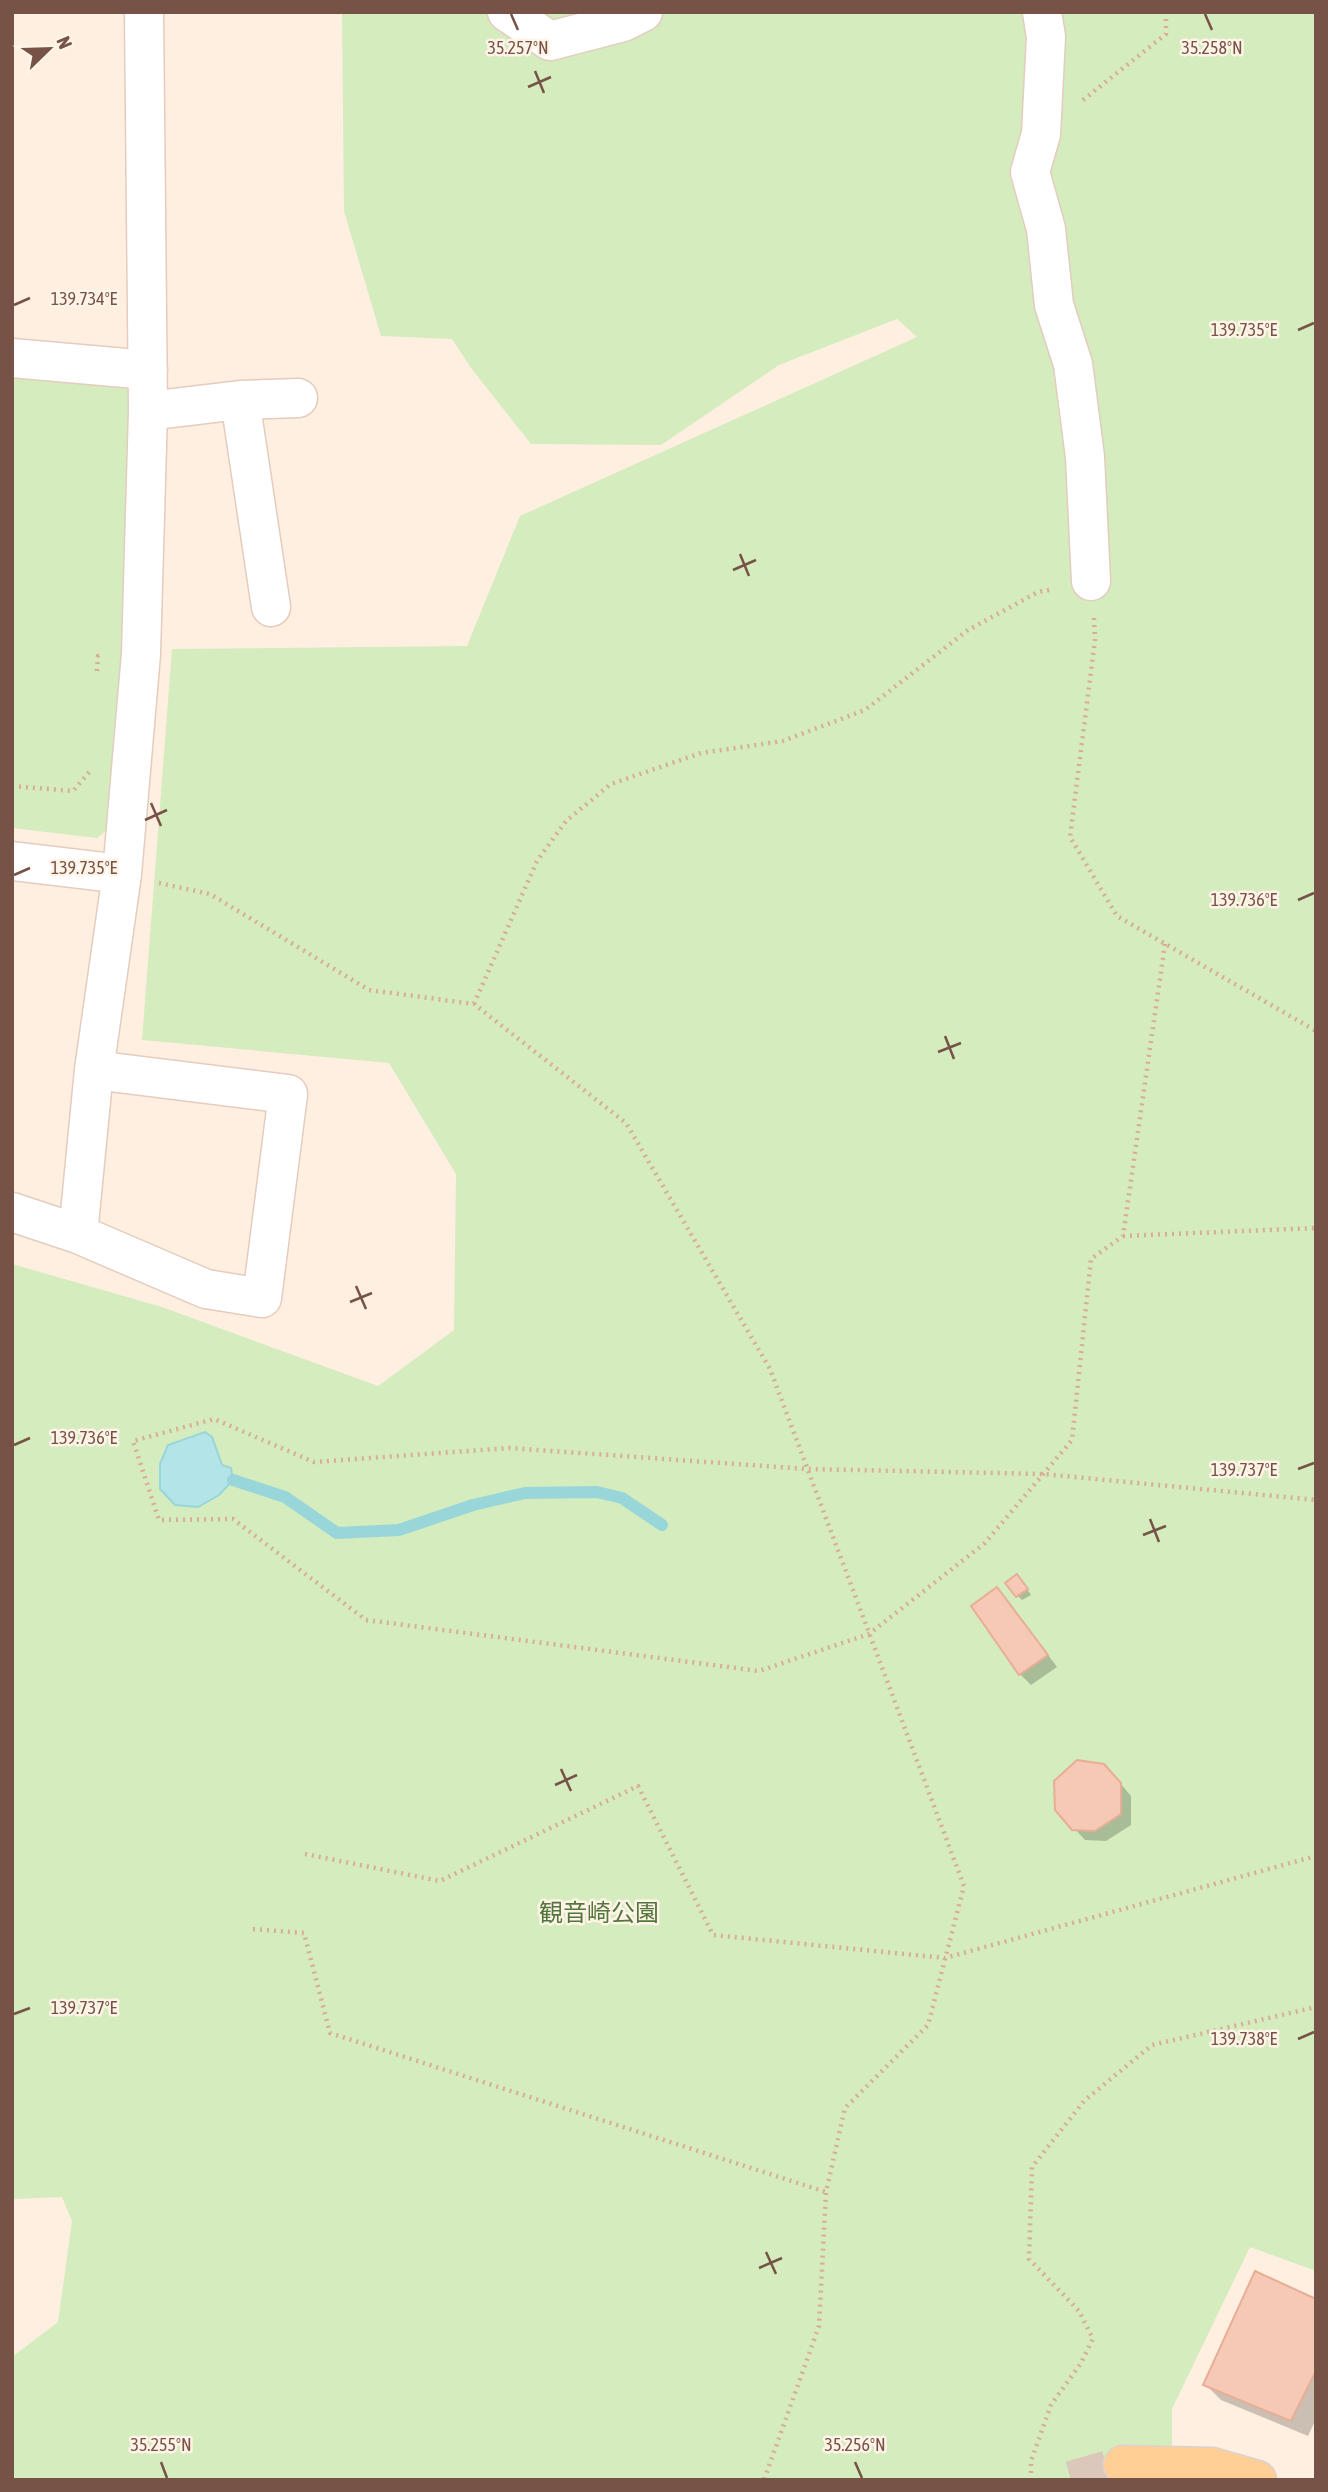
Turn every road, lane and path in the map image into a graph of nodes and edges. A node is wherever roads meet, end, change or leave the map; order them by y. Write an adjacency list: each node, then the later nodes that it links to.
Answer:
1 (144, 12): 8 (street)
2 (507, 12): 3 (street)
3 (643, 12)
4 (1042, 12): 6 (street)
5 (1166, 12): 6 (path)
6 (1041, 134): 12 (street)
7 (12, 358): 8 (street)
8 (148, 370): 11 (street)
9 (298, 398): 10 (street)
10 (240, 400): 11 (street); 13 (street)
11 (148, 411): 14 (street)
12 (1091, 581): 20 (path); 21 (path)
13 (271, 607)
14 (141, 654): 15 (path); 19 (street)
15 (97, 684)
16 (95, 766): 17 (path)
17 (12, 786)
18 (12, 861): 19 (street)
19 (122, 874): 21 (path); 23 (street)
20 (1165, 944): 22 (path); 27 (path)
21 (474, 1004): 28 (path)
22 (1316, 1031)
23 (94, 1070): 26 (street); 26 (street)
24 (12, 1212): 26 (street)
25 (1316, 1228): 27 (path)
26 (78, 1234)
27 (1123, 1237): 29 (path)
28 (807, 1469): 29 (path); 31 (path); 31 (path)
29 (1043, 1475): 30 (path); 31 (path)
30 (1316, 1500)
31 (869, 1634): 35 (path)
32 (305, 1854): 35 (path)
33 (1316, 1856): 35 (path)
34 (253, 1929): 37 (path)
35 (945, 1958): 37 (path)
36 (1316, 2007): 40 (path)
37 (826, 2192): 39 (path)
38 (1123, 2465): 41 (main road)
39 (764, 2480)
40 (1031, 2480)
41 (1257, 2480)

